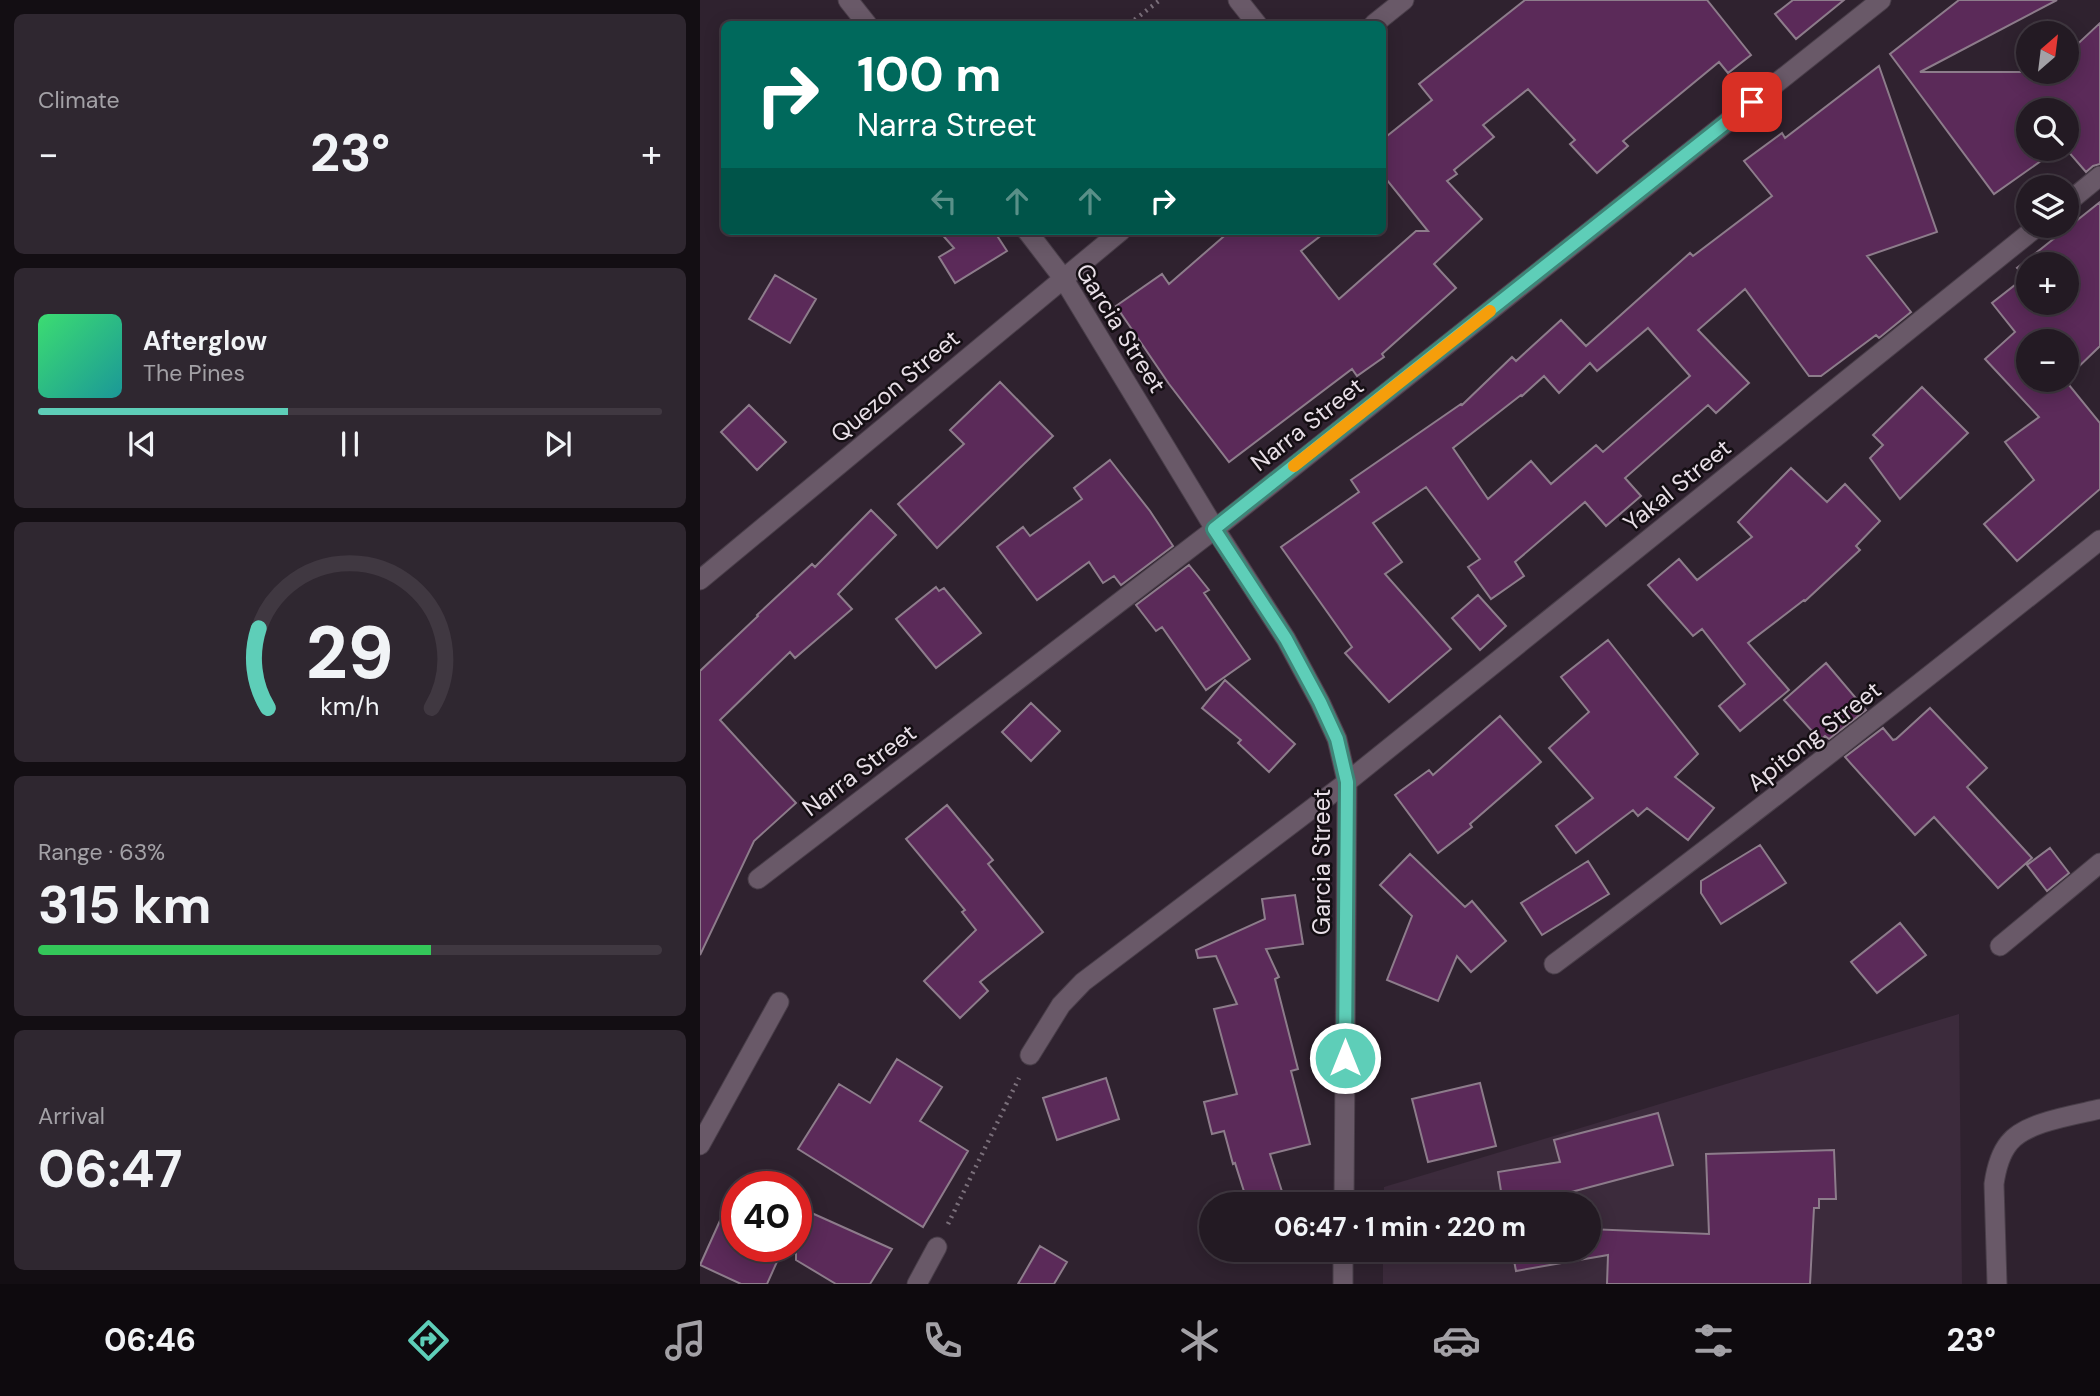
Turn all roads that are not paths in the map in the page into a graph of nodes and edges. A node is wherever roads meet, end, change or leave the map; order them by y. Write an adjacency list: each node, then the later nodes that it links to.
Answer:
1 (848, 0): 5 (street)
2 (1238, 0): 6 (street)
3 (1404, 0): 7 (street)
4 (1881, 0): 14 (street, Narra Street)
5 (865, 21)
6 (1255, 21)
7 (1378, 21)
8 (2100, 176): 9 (street)
9 (2079, 193)
10 (1030, 235): 13 (street, Garcia Street)
11 (1116, 235): 13 (street, Quezon Street)
12 (2023, 238): 17 (street, Yakal Street)
13 (1063, 278): 14 (street, Garcia Street); 16 (street, Quezon Street)
14 (1214, 529): 17 (street, Garcia Street); 19 (street, Narra Street)
15 (2100, 540): 21 (street, Apitong Street)
16 (700, 580)
17 (1347, 782): 23 (street, Yakal Street); 26 (street, Garcia Street)
18 (2100, 863): 20 (street)
19 (758, 878)
20 (2000, 946)
21 (1555, 964)
22 (779, 1002): 25 (street)
23 (1030, 1055)
24 (2100, 1109): 31 (street)
25 (700, 1145)
26 (1344, 1192)
27 (937, 1247): 29 (street)
28 (1343, 1262): 30 (street)
29 (917, 1284)
30 (1343, 1284)
31 (1997, 1284)

